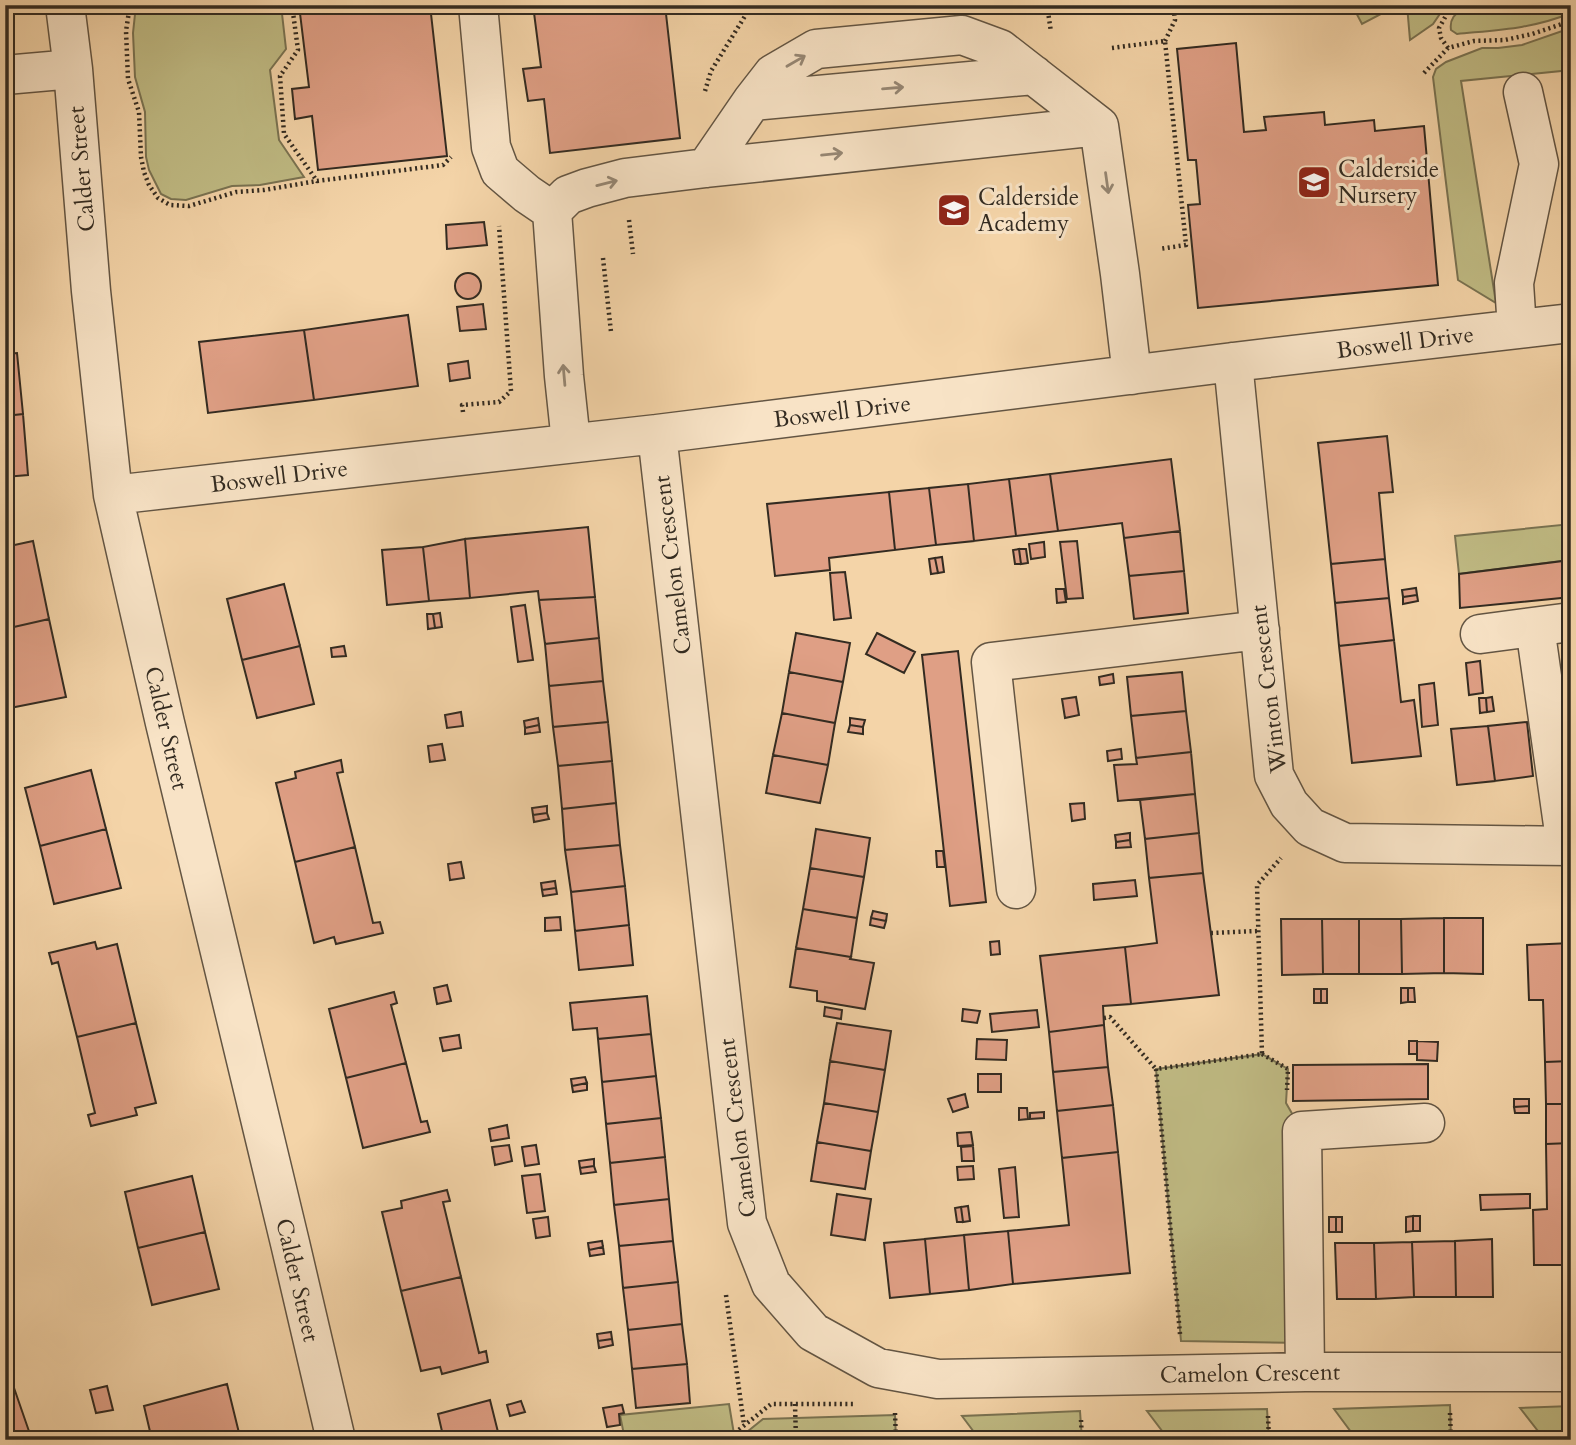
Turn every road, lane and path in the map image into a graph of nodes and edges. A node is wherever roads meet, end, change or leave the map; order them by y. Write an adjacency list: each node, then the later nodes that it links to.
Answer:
1 (65, 5): 12 (street, Calder Street)
2 (130, 5): 20 (path)
3 (292, 5): 20 (path)
4 (478, 5): 21 (street)
5 (773, 5): 16 (path)
6 (1173, 5): 9 (path)
7 (1456, 5): 11 (path)
8 (1571, 21): 11 (path)
9 (1165, 41): 10 (path); 24 (path)
10 (1112, 48)
11 (1448, 48): 13 (path)
12 (73, 69): 14 (street); 35 (street, Calder Street)
13 (1424, 74)
14 (5, 75)
15 (1523, 92): 28 (street)
16 (703, 95)
17 (1099, 126): 19 (street, one-way to 17); 19 (street, one-way to 17); 31 (street, one-way to 31)
18 (451, 157): 20 (path)
19 (706, 168): 21 (street, one-way to 19)
20 (317, 181)
21 (552, 211): 33 (street, one-way to 21)
22 (498, 217): 34 (path)
23 (629, 219): 25 (path)
24 (1147, 250)
25 (633, 254)
26 (603, 258): 29 (path)
27 (1571, 323): 28 (street, Boswell Drive)
28 (1517, 328): 30 (street, Boswell Drive)
29 (611, 332)
30 (1233, 362): 31 (street, Boswell Drive); 37 (street, Winton Crescent)
31 (1132, 375): 32 (street, Boswell Drive)
32 (657, 433): 33 (street, Boswell Drive); 47 (street, Camelon Crescent)
33 (571, 442): 34 (street, Boswell Drive)
34 (467, 455): 35 (street, Boswell Drive)
35 (113, 495): 55 (street, Calder Street)
36 (1553, 625): 38 (street); 40 (street)
37 (1260, 631): 39 (street, Winton Crescent); 41 (street)
38 (1480, 635)
39 (1310, 827): 40 (street, Winton Crescent); 42 (path)
40 (1568, 846)
41 (1016, 889)
42 (1258, 930): 43 (path); 45 (path)
43 (1211, 933)
44 (1104, 1018): 45 (path)
45 (1156, 1069): 51 (path)
46 (1425, 1123): 49 (street)
47 (762, 1261): 48 (street, Camelon Crescent); 54 (path)
48 (894, 1371): 51 (street, Camelon Crescent); 58 (path)
49 (1305, 1372): 50 (street, Camelon Crescent); 51 (street, Camelon Crescent)
50 (1571, 1372)
51 (1184, 1374)
52 (795, 1404): 53 (path); 54 (path); 57 (path)
53 (858, 1404)
54 (744, 1425): 56 (path)
55 (336, 1440)
56 (726, 1440)
57 (796, 1440)
58 (896, 1440)

